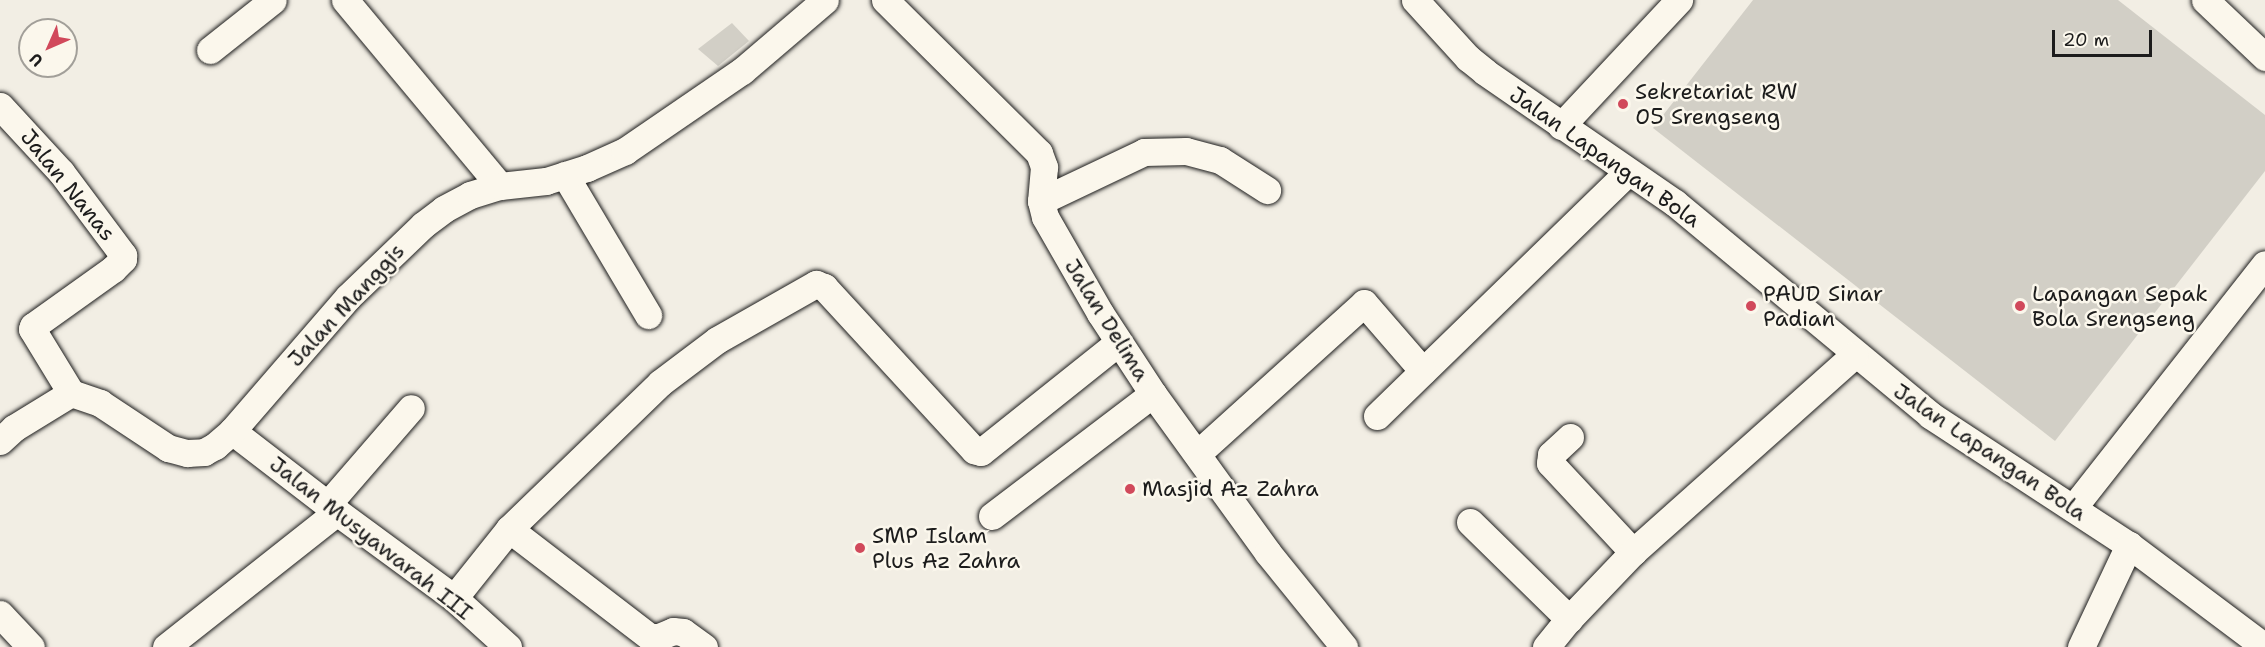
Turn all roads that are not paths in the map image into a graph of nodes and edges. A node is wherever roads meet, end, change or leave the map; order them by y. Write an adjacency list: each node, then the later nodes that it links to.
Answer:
1 (273, 0): 8 (street)
2 (345, 0): 14 (street)
3 (825, 0): 13 (street, Jalan Manggis)
4 (885, 0): 16 (street, Jalan Delima)
5 (1415, 0): 11 (street, Jalan Lapangan Bola)
6 (1678, 0): 11 (street)
7 (2205, 0): 9 (street)
8 (210, 50)
9 (2265, 57)
10 (0, 106): 22 (street, Jalan Nanas)
11 (1561, 126): 12 (street, Jalan Lapangan Bola)
12 (1628, 172): 20 (street, Jalan Lapangan Bola); 21 (street)
13 (565, 175): 14 (street, Jalan Manggis); 18 (street)
14 (500, 186): 27 (street, Jalan Manggis)
15 (1267, 190): 16 (street)
16 (1041, 201): 19 (street, Jalan Delima)
17 (2265, 264): 31 (street)
18 (648, 315)
19 (1119, 342): 23 (street, Jalan Delima); 34 (street)
20 (1854, 355): 31 (street, Jalan Lapangan Bola); 36 (street)
21 (1423, 370): 25 (street); 29 (street)
22 (71, 393): 26 (street); 27 (street, Jalan Manggis)
23 (1153, 394): 29 (street, Jalan Delima); 32 (street)
24 (411, 408): 30 (street)
25 (1377, 416)
26 (5, 426)
27 (232, 431): 30 (street, Jalan Musyawarah III)
28 (1570, 437): 36 (street)
29 (1197, 454): 44 (street, Jalan Delima)
30 (332, 508): 37 (street, Jalan Musyawarah III); 41 (street)
31 (2073, 508): 35 (street, Jalan Lapangan Bola)
32 (992, 516)
33 (1470, 522): 39 (street)
34 (509, 529): 37 (street); 43 (street)
35 (2129, 545): 46 (street); 47 (street, Jalan Lapangan Bola)
36 (1633, 552): 39 (street)
37 (454, 598): 42 (street, Jalan Musyawarah III)
38 (0, 614): 40 (street)
39 (1569, 618): 45 (street)
40 (31, 647)
41 (166, 647)
42 (508, 647)
43 (704, 647)
44 (1344, 647)
45 (1546, 647)
46 (2081, 647)
47 (2265, 647)

